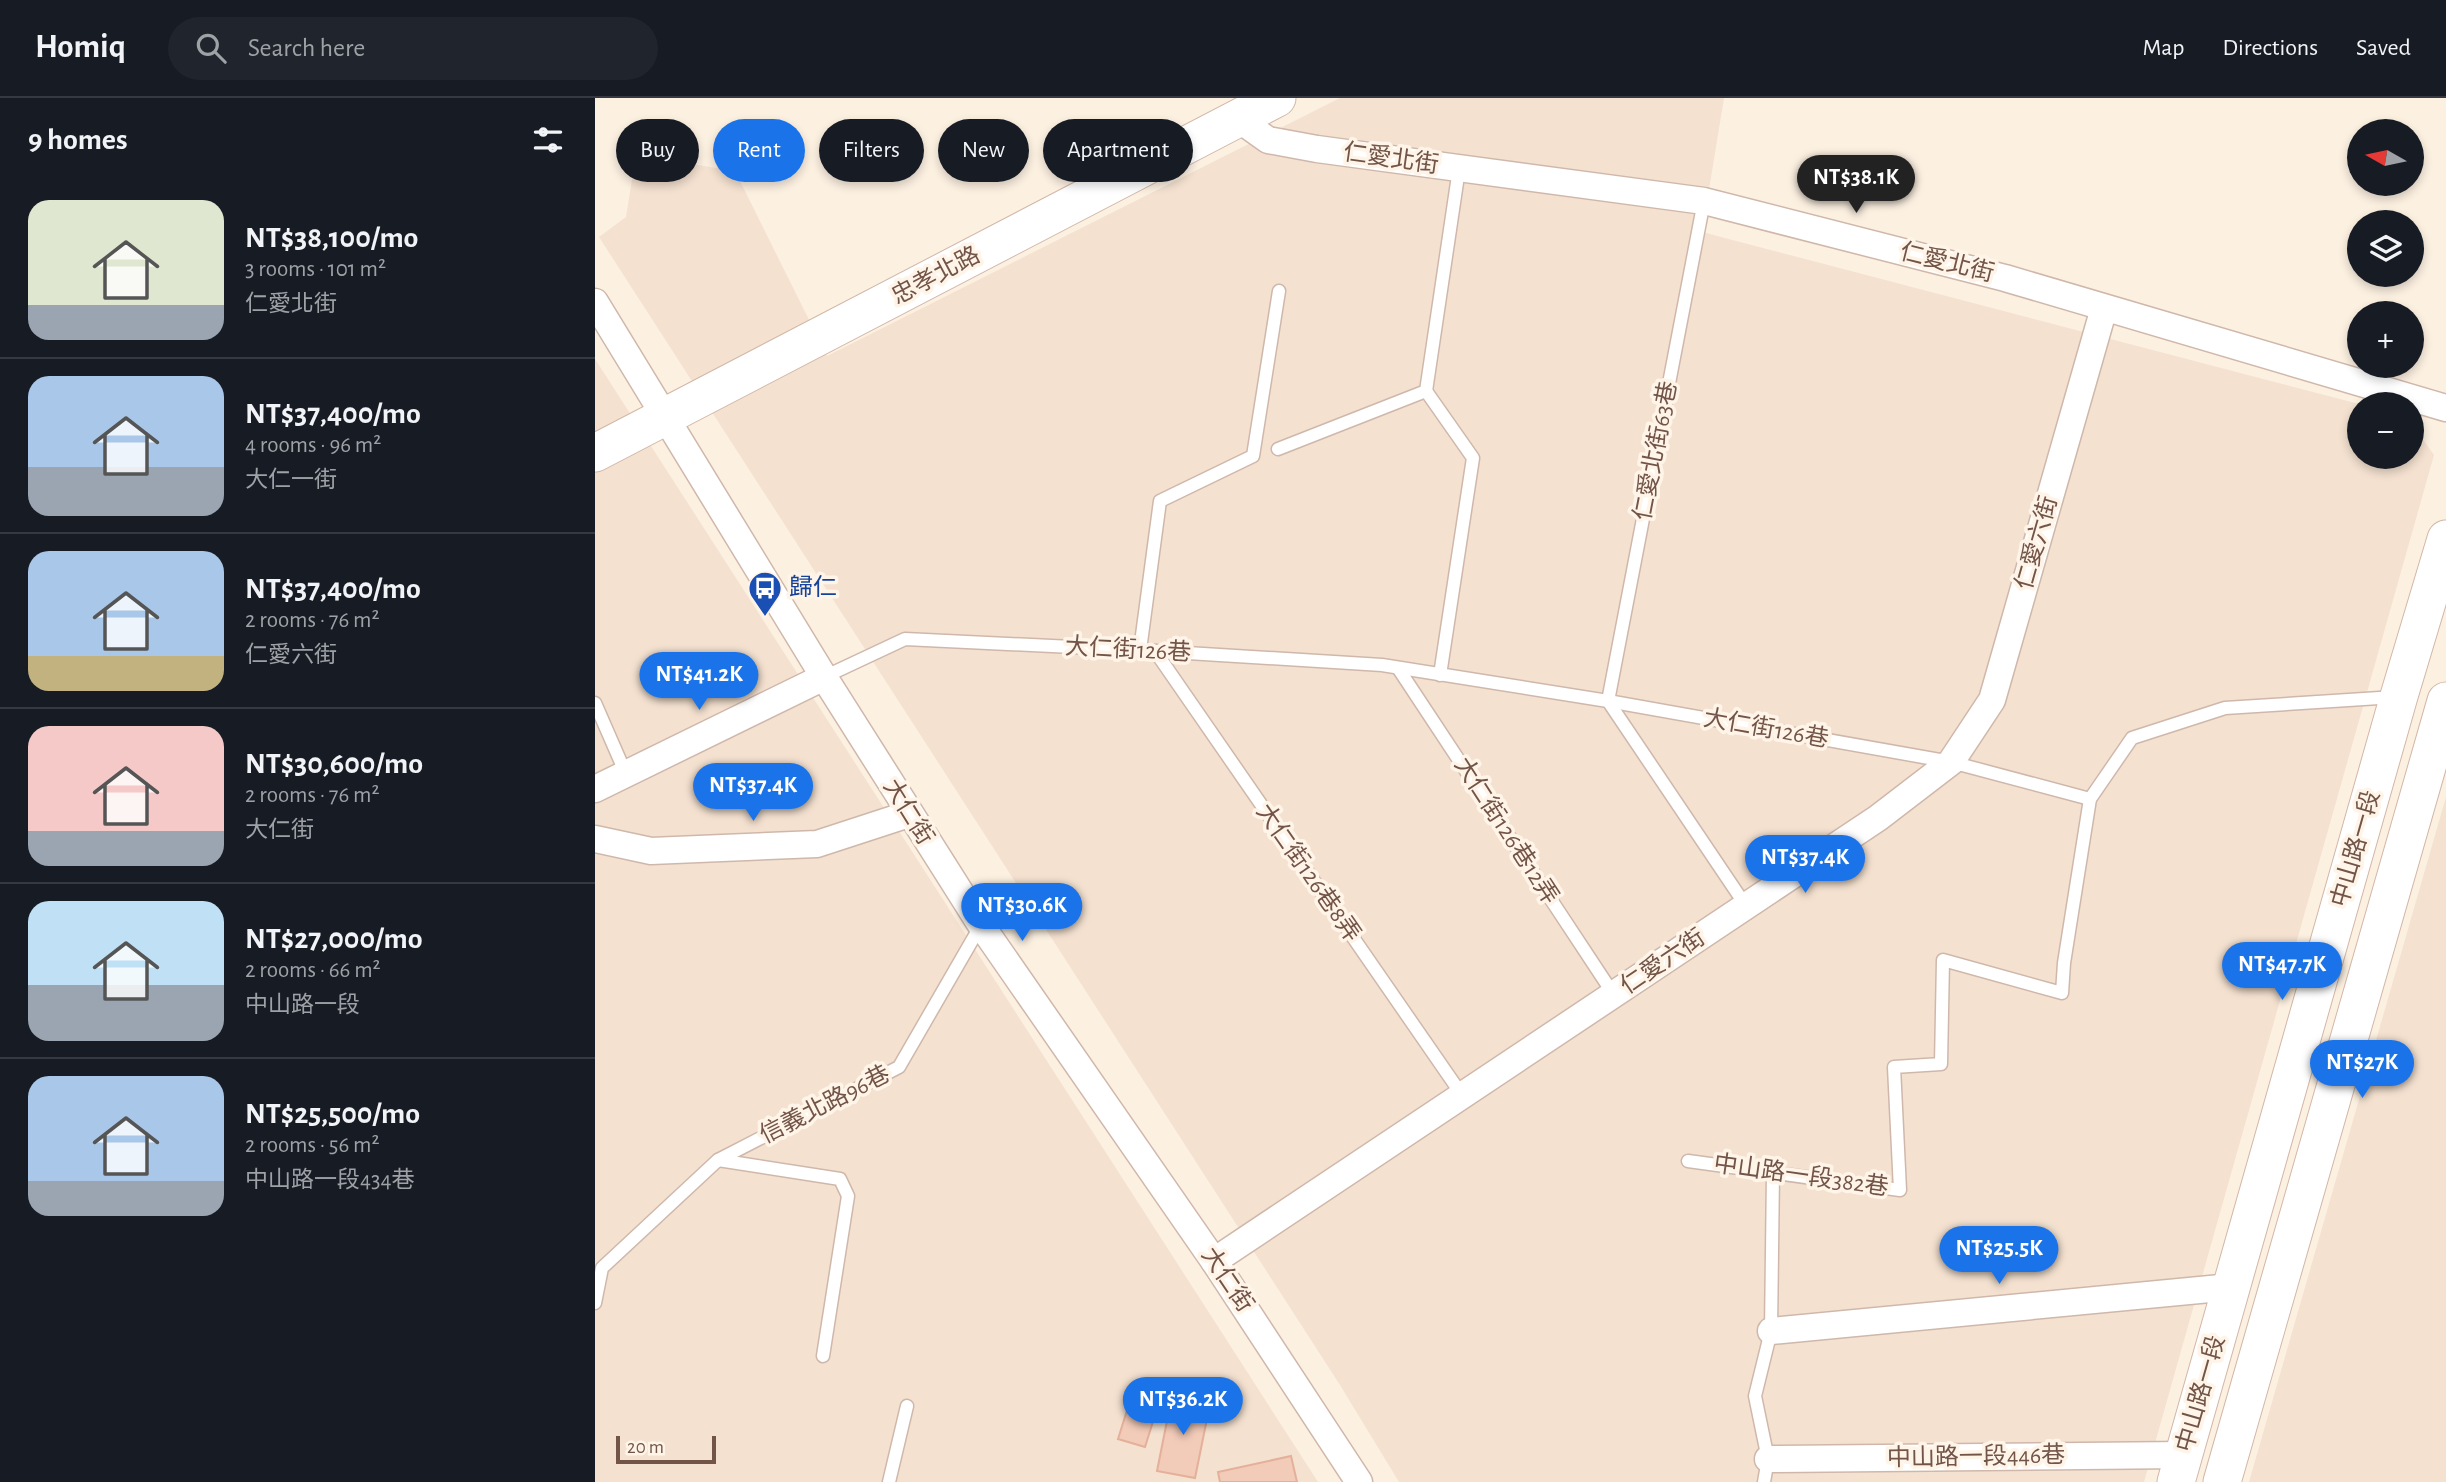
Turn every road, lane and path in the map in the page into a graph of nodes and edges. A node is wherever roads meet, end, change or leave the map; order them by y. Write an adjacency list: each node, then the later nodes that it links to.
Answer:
1 (1277, 98): 2 (main road, 忠孝北路)
2 (1237, 118): 3 (street, 仁愛北街); 10 (main road, 忠孝北路)
3 (1459, 169): 4 (street, 仁愛北街); 8 (lane)
4 (1704, 201): 7 (street, 仁愛北街); 20 (lane, 仁愛北街63巷)
5 (1279, 291): 14 (lane)
6 (595, 302): 10 (street, 大仁街)
7 (2104, 308): 9 (street, 仁愛北街); 23 (street, 仁愛六街)
8 (1426, 391): 11 (lane); 17 (lane)
9 (2446, 408)
10 (664, 418): 12 (main road, 忠孝北路); 18 (street, 大仁街)
11 (1278, 449)
12 (595, 453)
13 (2446, 539): 19 (main road, 中山路一段)
14 (1140, 650): 15 (lane, 大仁街126巷); 18 (lane, 大仁街126巷)
15 (1155, 651): 16 (lane, 大仁街126巷); 32 (lane, 大仁街126巷8弄)
16 (1398, 668): 17 (lane, 大仁街126巷); 31 (lane, 大仁街126巷12弄)
17 (1440, 674): 20 (lane, 大仁街126巷)
18 (824, 677): 24 (street); 27 (street, 大仁街)
19 (2399, 696): 26 (lane, 中山路一段382巷); 37 (main road, 中山路一段)
20 (1608, 701): 23 (lane, 大仁街126巷); 29 (lane)
21 (2446, 701): 46 (main road, 中山路一段)
22 (595, 703): 24 (lane)
23 (1951, 762): 26 (lane, 大仁街126巷); 29 (street, 仁愛六街)
24 (626, 774): 25 (street)
25 (595, 789)
26 (2090, 799): 35 (lane, 中山路一段382巷)
27 (909, 814): 28 (street); 30 (street, 大仁街)
28 (595, 839)
29 (1746, 906): 31 (street, 仁愛六街)
30 (981, 925): 33 (lane, 信義北路96巷); 36 (street, 大仁街)
31 (1614, 995): 32 (street, 仁愛六街)
32 (1462, 1095): 36 (street, 仁愛六街)
33 (718, 1160): 38 (lane, 信義北路96巷); 40 (lane, 信義北路96巷)
34 (1688, 1161): 35 (lane, 中山路一段382巷)
35 (1773, 1172): 39 (lane)
36 (1214, 1261): 45 (street, 大仁街)
37 (2231, 1287): 39 (street); 42 (main road, 中山路一段)
38 (595, 1303)
39 (1771, 1331): 43 (lane)
40 (823, 1356)
41 (907, 1406): 44 (lane)
42 (2180, 1469): 43 (street, 中山路一段446巷)
43 (1766, 1471)
44 (889, 1482)
45 (1359, 1482)
46 (2222, 1482)

